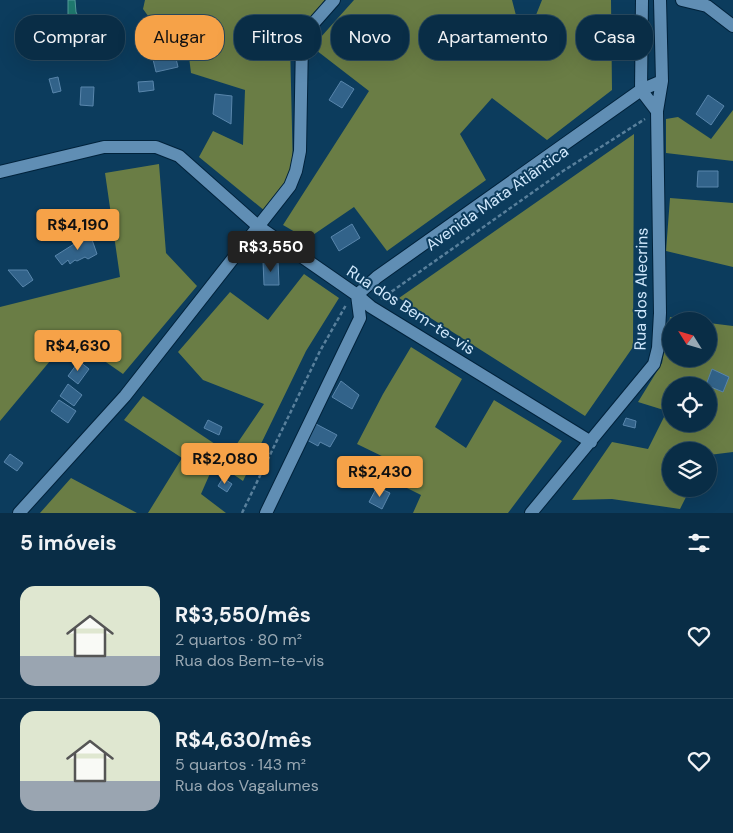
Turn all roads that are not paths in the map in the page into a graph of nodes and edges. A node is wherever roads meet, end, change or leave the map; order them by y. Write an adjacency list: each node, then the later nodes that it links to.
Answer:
1 (334, 0): 10 (street)
2 (642, 0): 7 (street)
3 (660, 0): 6 (street)
4 (682, 0): 5 (street)
5 (733, 26)
6 (662, 81): 7 (street, Avenida Mata Atlântica); 8 (street, Rua dos Alecrins)
7 (641, 90): 8 (street); 11 (street, Avenida Mata Atlântica)
8 (657, 111): 12 (street, Rua dos Alecrins)
9 (0, 172): 10 (street, Rua dos Bem-te-vis)
10 (260, 227): 11 (street, Rua dos Bem-te-vis); 13 (street)
11 (356, 295): 12 (street, Rua dos Bem-te-vis); 14 (street)
12 (590, 442): 15 (street, Rua dos Alecrins)
13 (19, 513)
14 (266, 513)
15 (530, 513)

